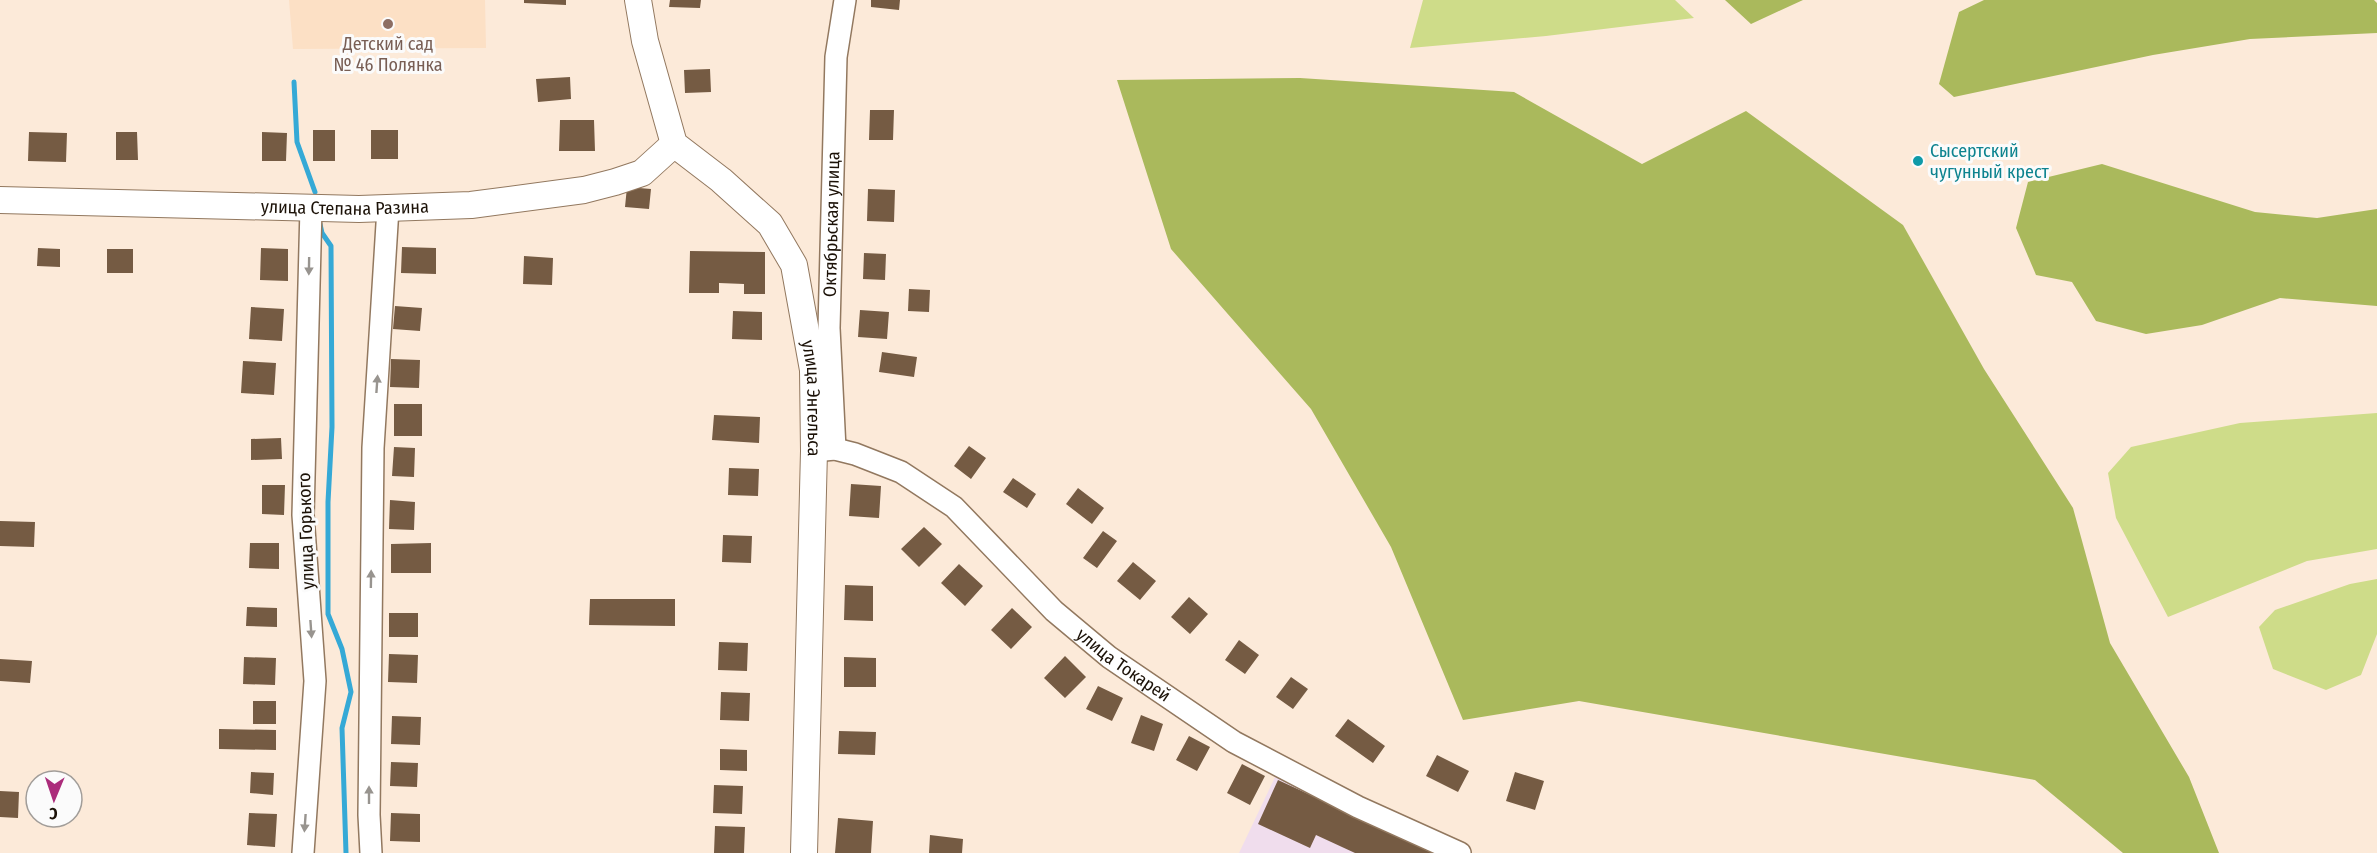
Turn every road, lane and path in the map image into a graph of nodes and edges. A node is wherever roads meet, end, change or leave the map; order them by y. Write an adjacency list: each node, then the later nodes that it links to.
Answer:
1 (638, 0): 3 (street)
2 (845, 0): 7 (street, Октябрьская улица)
3 (674, 144): 6 (street, улица Степана Разина); 7 (street, улица Энгельса)
4 (0, 200): 5 (street, улица Степана Разина)
5 (311, 208): 6 (street, улица Степана Разина); 8 (street, улица Горького, one-way to 8)
6 (388, 208): 9 (street, one-way to 6)
7 (824, 450): 10 (street, улица Энгельса); 11 (street, улица Токарей)
8 (303, 853)
9 (371, 853)
10 (804, 853)
11 (1460, 853)

